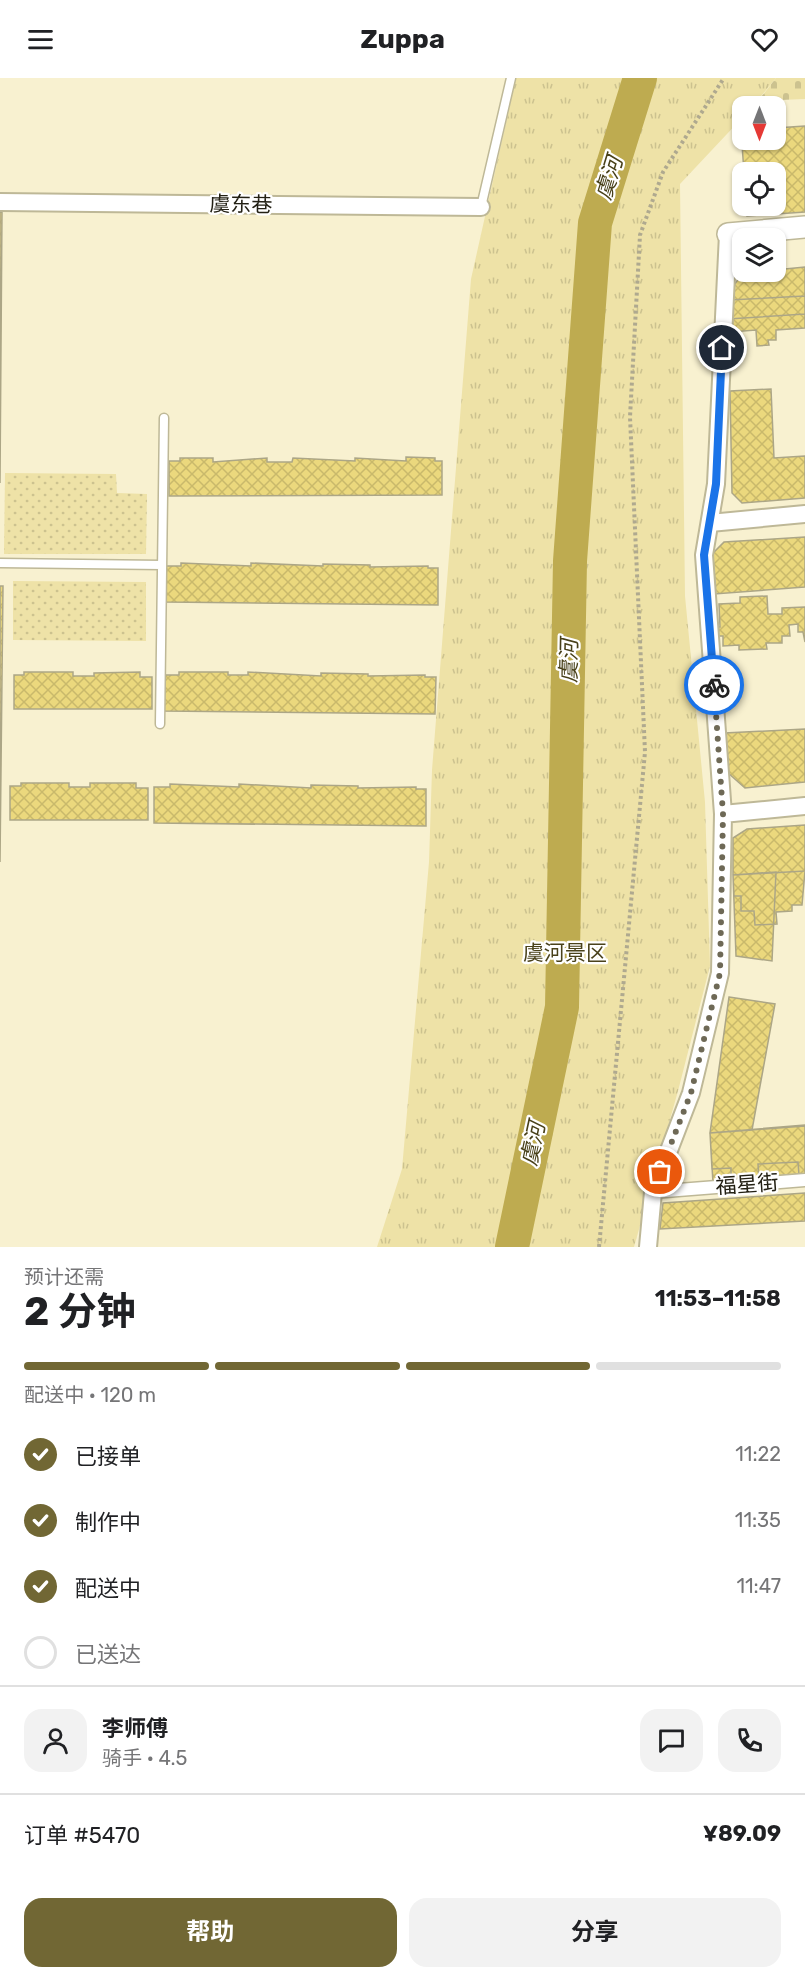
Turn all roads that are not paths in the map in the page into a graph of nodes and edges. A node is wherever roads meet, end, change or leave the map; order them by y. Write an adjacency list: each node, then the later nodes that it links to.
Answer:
1 (511, 78): 3 (lane)
2 (0, 202): 3 (street, 虞东巷)
3 (481, 207)
4 (805, 227): 5 (street)
5 (728, 234): 8 (street)
6 (164, 418): 10 (lane)
7 (805, 514): 8 (street)
8 (710, 523): 13 (street)
9 (0, 563): 10 (lane)
10 (162, 565): 11 (lane)
11 (160, 724)
12 (805, 806): 13 (street)
13 (723, 814): 15 (street)
14 (805, 1180): 15 (street, 福星街)
15 (653, 1192): 16 (street)
16 (648, 1247)

